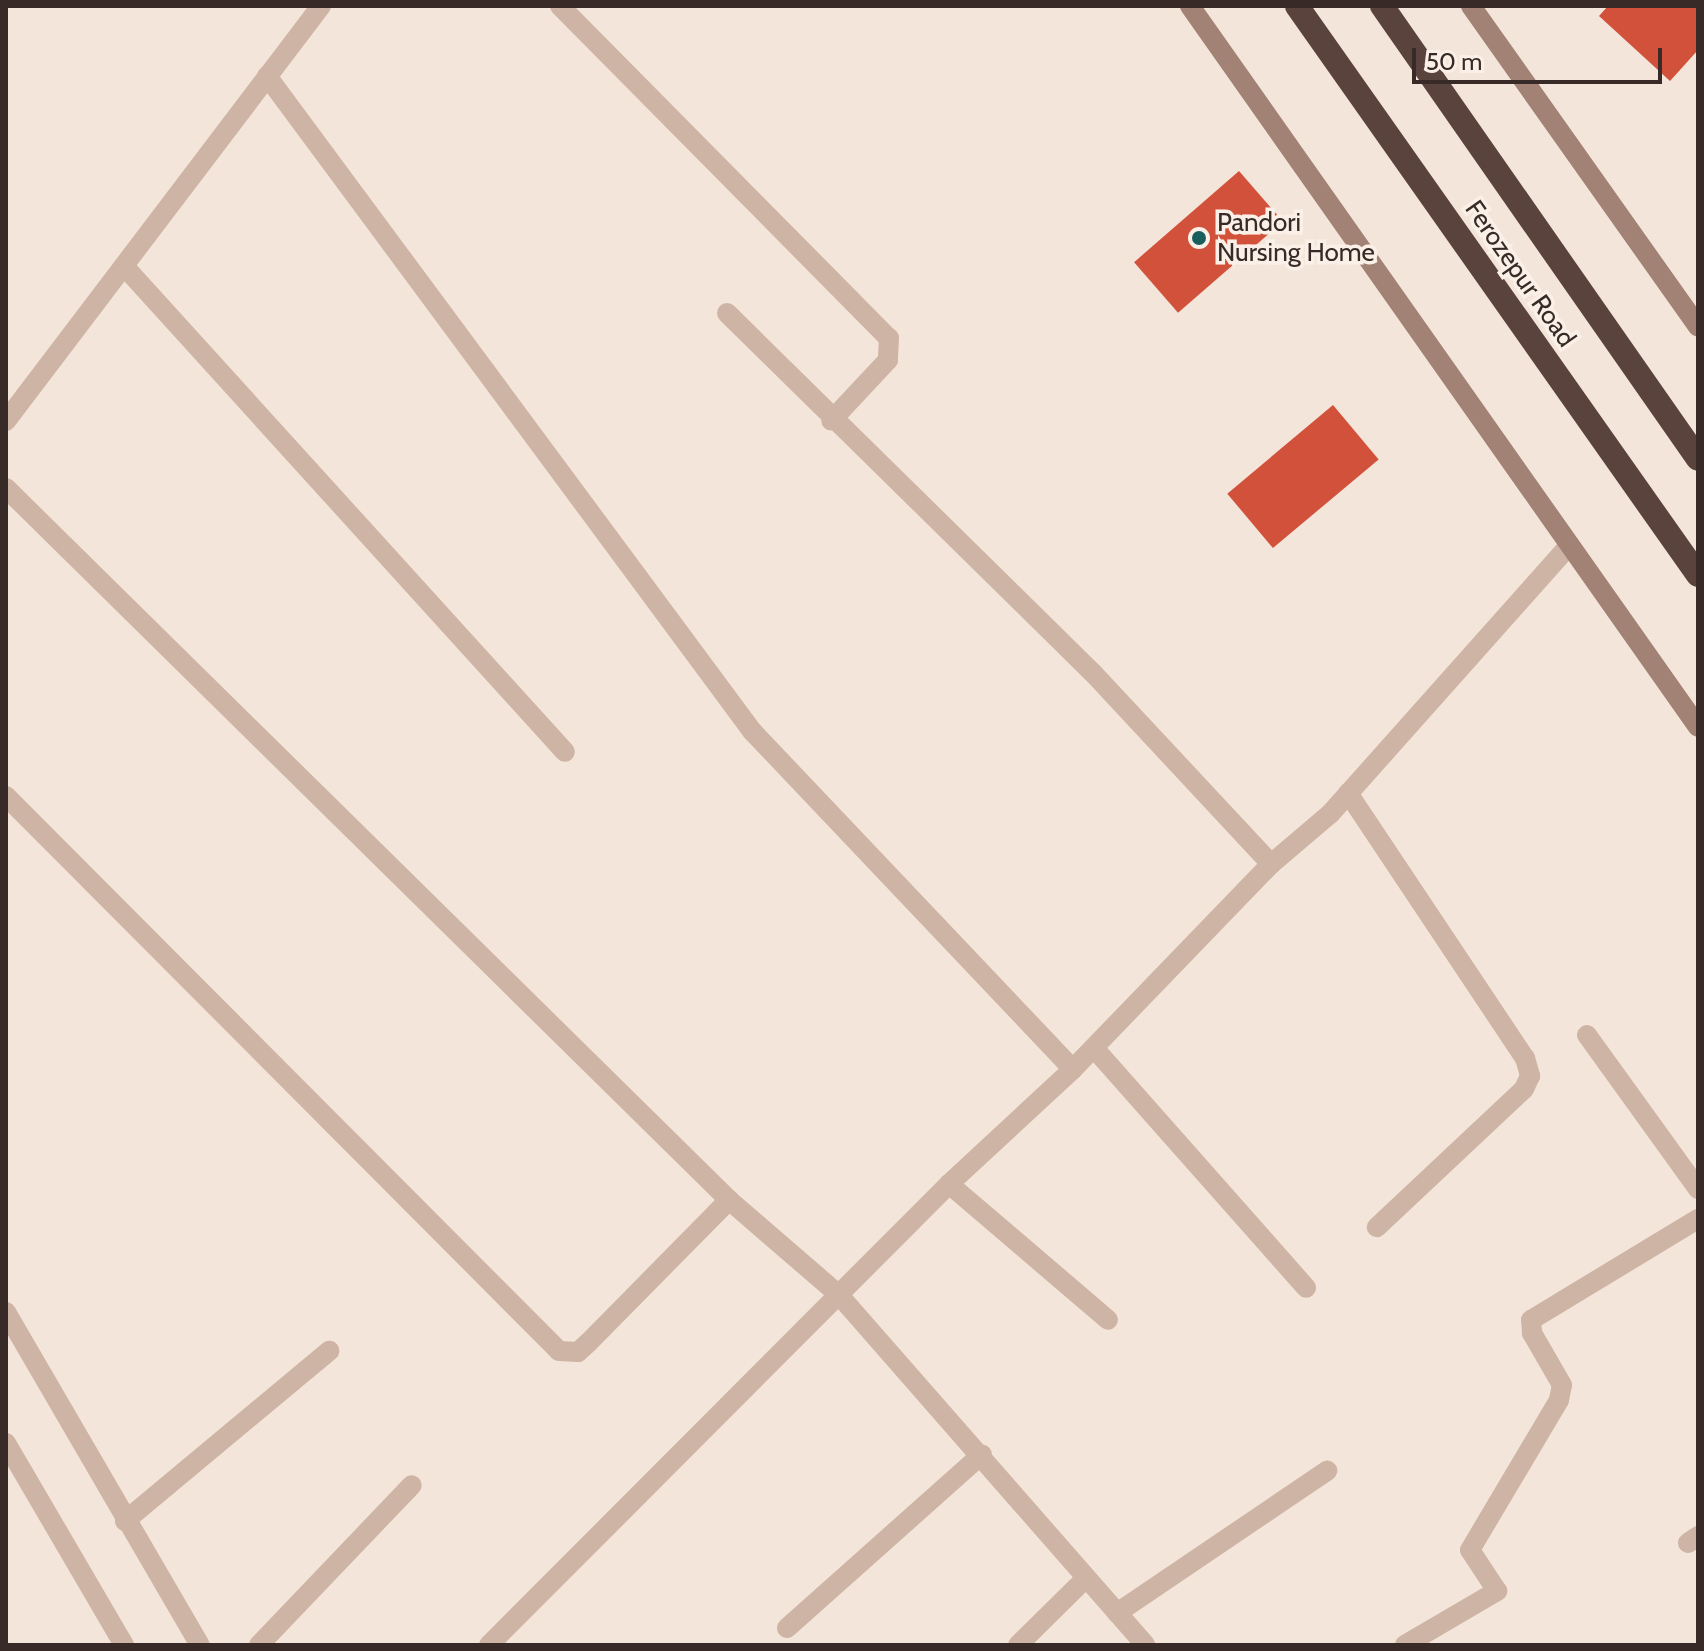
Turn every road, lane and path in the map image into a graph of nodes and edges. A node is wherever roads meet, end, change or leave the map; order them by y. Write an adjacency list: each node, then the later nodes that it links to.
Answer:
1 (321, 6): 7 (street)
2 (560, 6): 12 (street)
3 (1190, 6): 15 (main road)
4 (1297, 6): 16 (highway, Ferozepur Road)
5 (1382, 6): 13 (highway)
6 (1471, 6): 10 (main road)
7 (267, 76): 8 (street); 24 (street)
8 (124, 266): 11 (street); 18 (street)
9 (727, 313): 12 (street)
10 (1698, 327)
11 (6, 419)
12 (831, 421): 21 (street)
13 (1698, 459)
14 (6, 488): 27 (street)
15 (1568, 547): 17 (main road); 19 (street)
16 (1698, 575)
17 (1698, 727)
18 (565, 752)
19 (1348, 793): 21 (street); 29 (street)
20 (6, 796): 27 (street)
21 (1271, 864): 23 (street)
22 (1587, 1035): 26 (street)
23 (1094, 1048): 24 (street); 30 (street)
24 (1073, 1069): 25 (street)
25 (949, 1184): 31 (street); 33 (street)
26 (1698, 1189)
27 (729, 1200): 31 (street)
28 (1698, 1219): 49 (street)
29 (1377, 1227)
30 (1306, 1288)
31 (839, 1295): 36 (street); 46 (street)
32 (6, 1312): 39 (street)
33 (1108, 1320)
34 (329, 1351): 39 (street)
35 (6, 1443): 43 (street)
36 (982, 1454): 40 (street); 42 (street)
37 (1327, 1471): 41 (street)
38 (412, 1485): 45 (street)
39 (125, 1521): 44 (street)
40 (1085, 1579): 41 (street); 47 (street)
41 (1117, 1613): 48 (street)
42 (787, 1628)
43 (124, 1645)
44 (200, 1645)
45 (259, 1645)
46 (489, 1645)
47 (1018, 1645)
48 (1145, 1645)
49 (1405, 1645)

